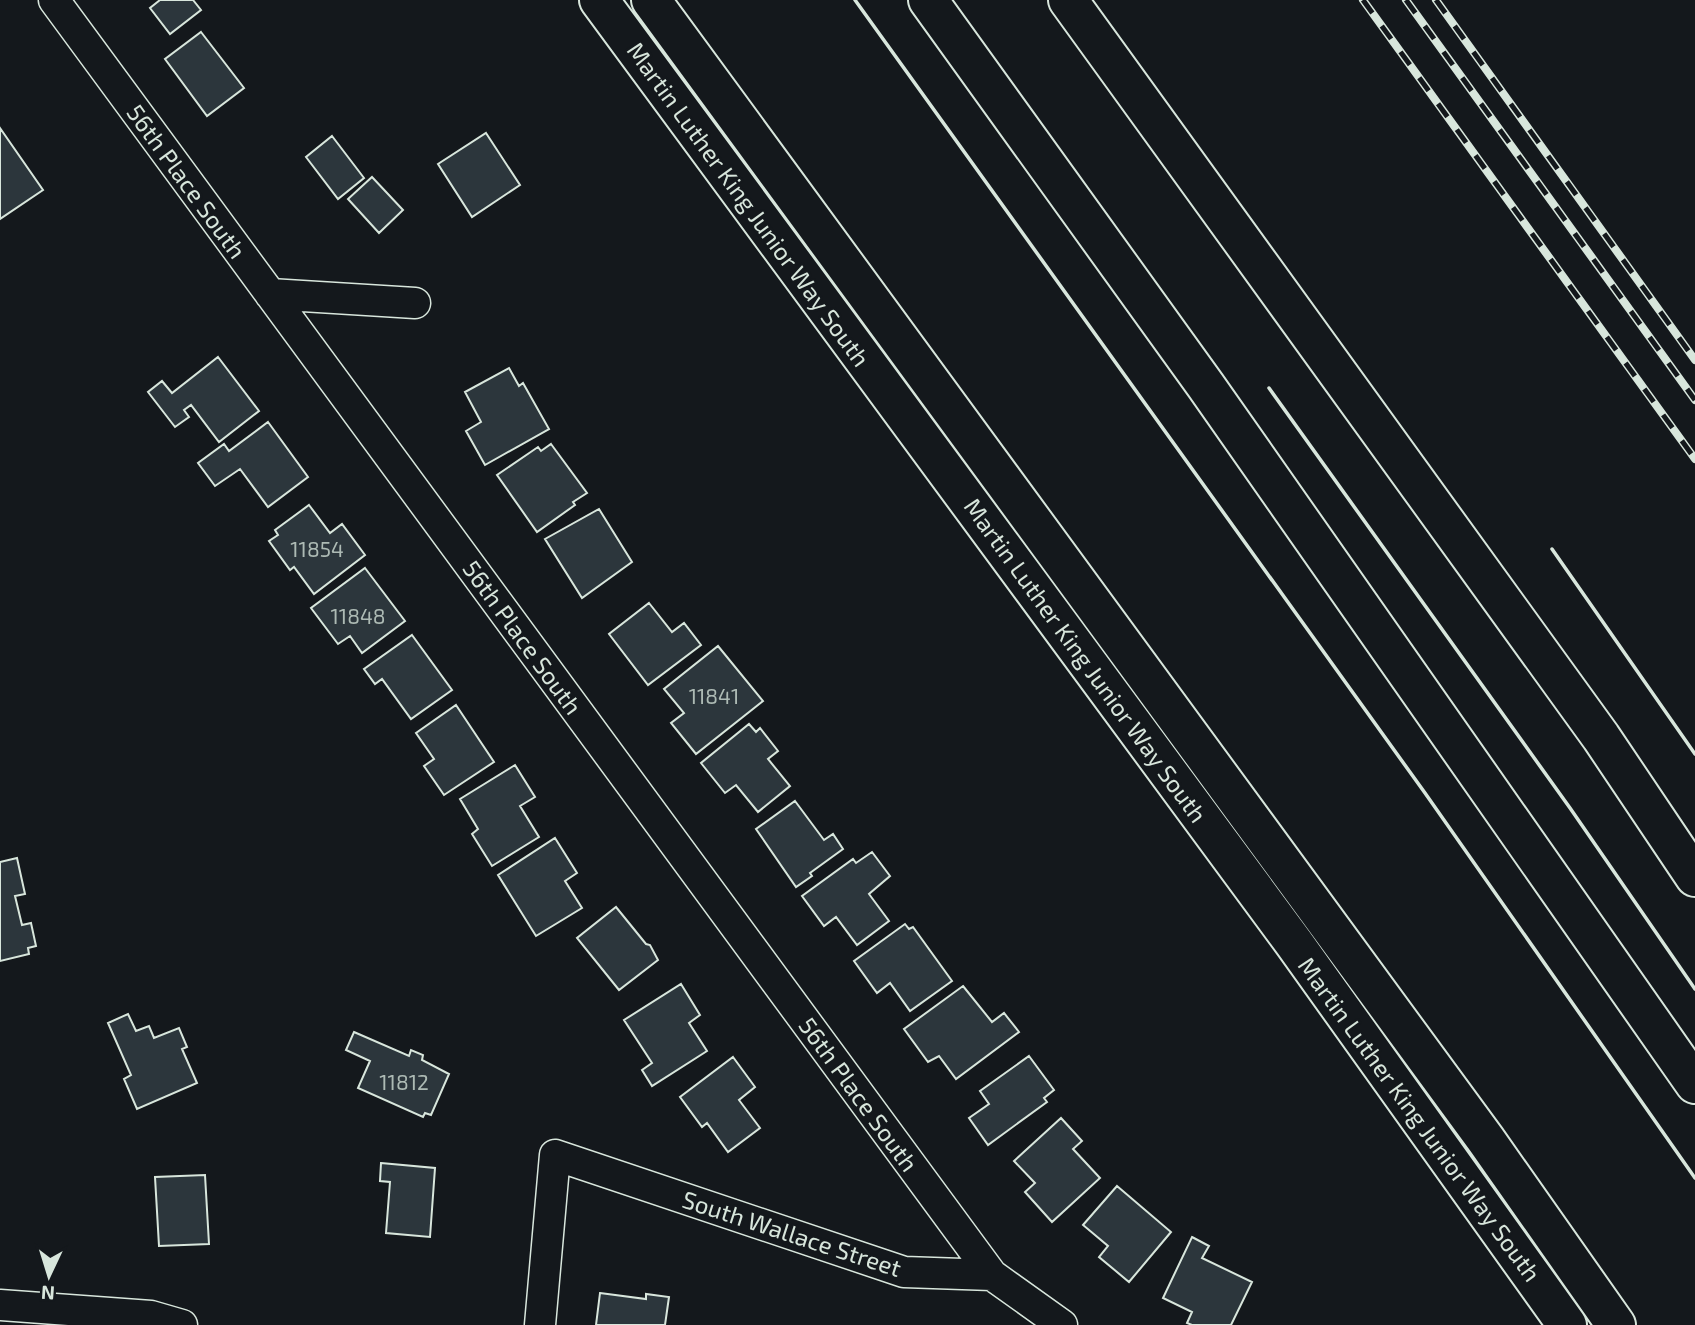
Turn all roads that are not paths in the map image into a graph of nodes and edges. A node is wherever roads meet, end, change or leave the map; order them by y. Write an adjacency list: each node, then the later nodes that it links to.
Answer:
1 (54, 0): 6 (street, 56th Place South)
2 (599, 0): 15 (main road, Martin Luther King Junior Way South)
3 (651, 0): 16 (main road, Martin Luther King Junior Way South)
4 (928, 0): 9 (main road)
5 (1068, 0): 8 (main road)
6 (270, 293): 7 (street); 10 (street, 56th Place South)
7 (415, 303)
8 (1695, 877)
9 (1695, 1084)
10 (992, 1275): 13 (street, South Wallace Street); 14 (street)
11 (0, 1305): 12 (street)
12 (182, 1325)
13 (540, 1325)
14 (1062, 1325)
15 (1567, 1325)
16 (1616, 1325)

